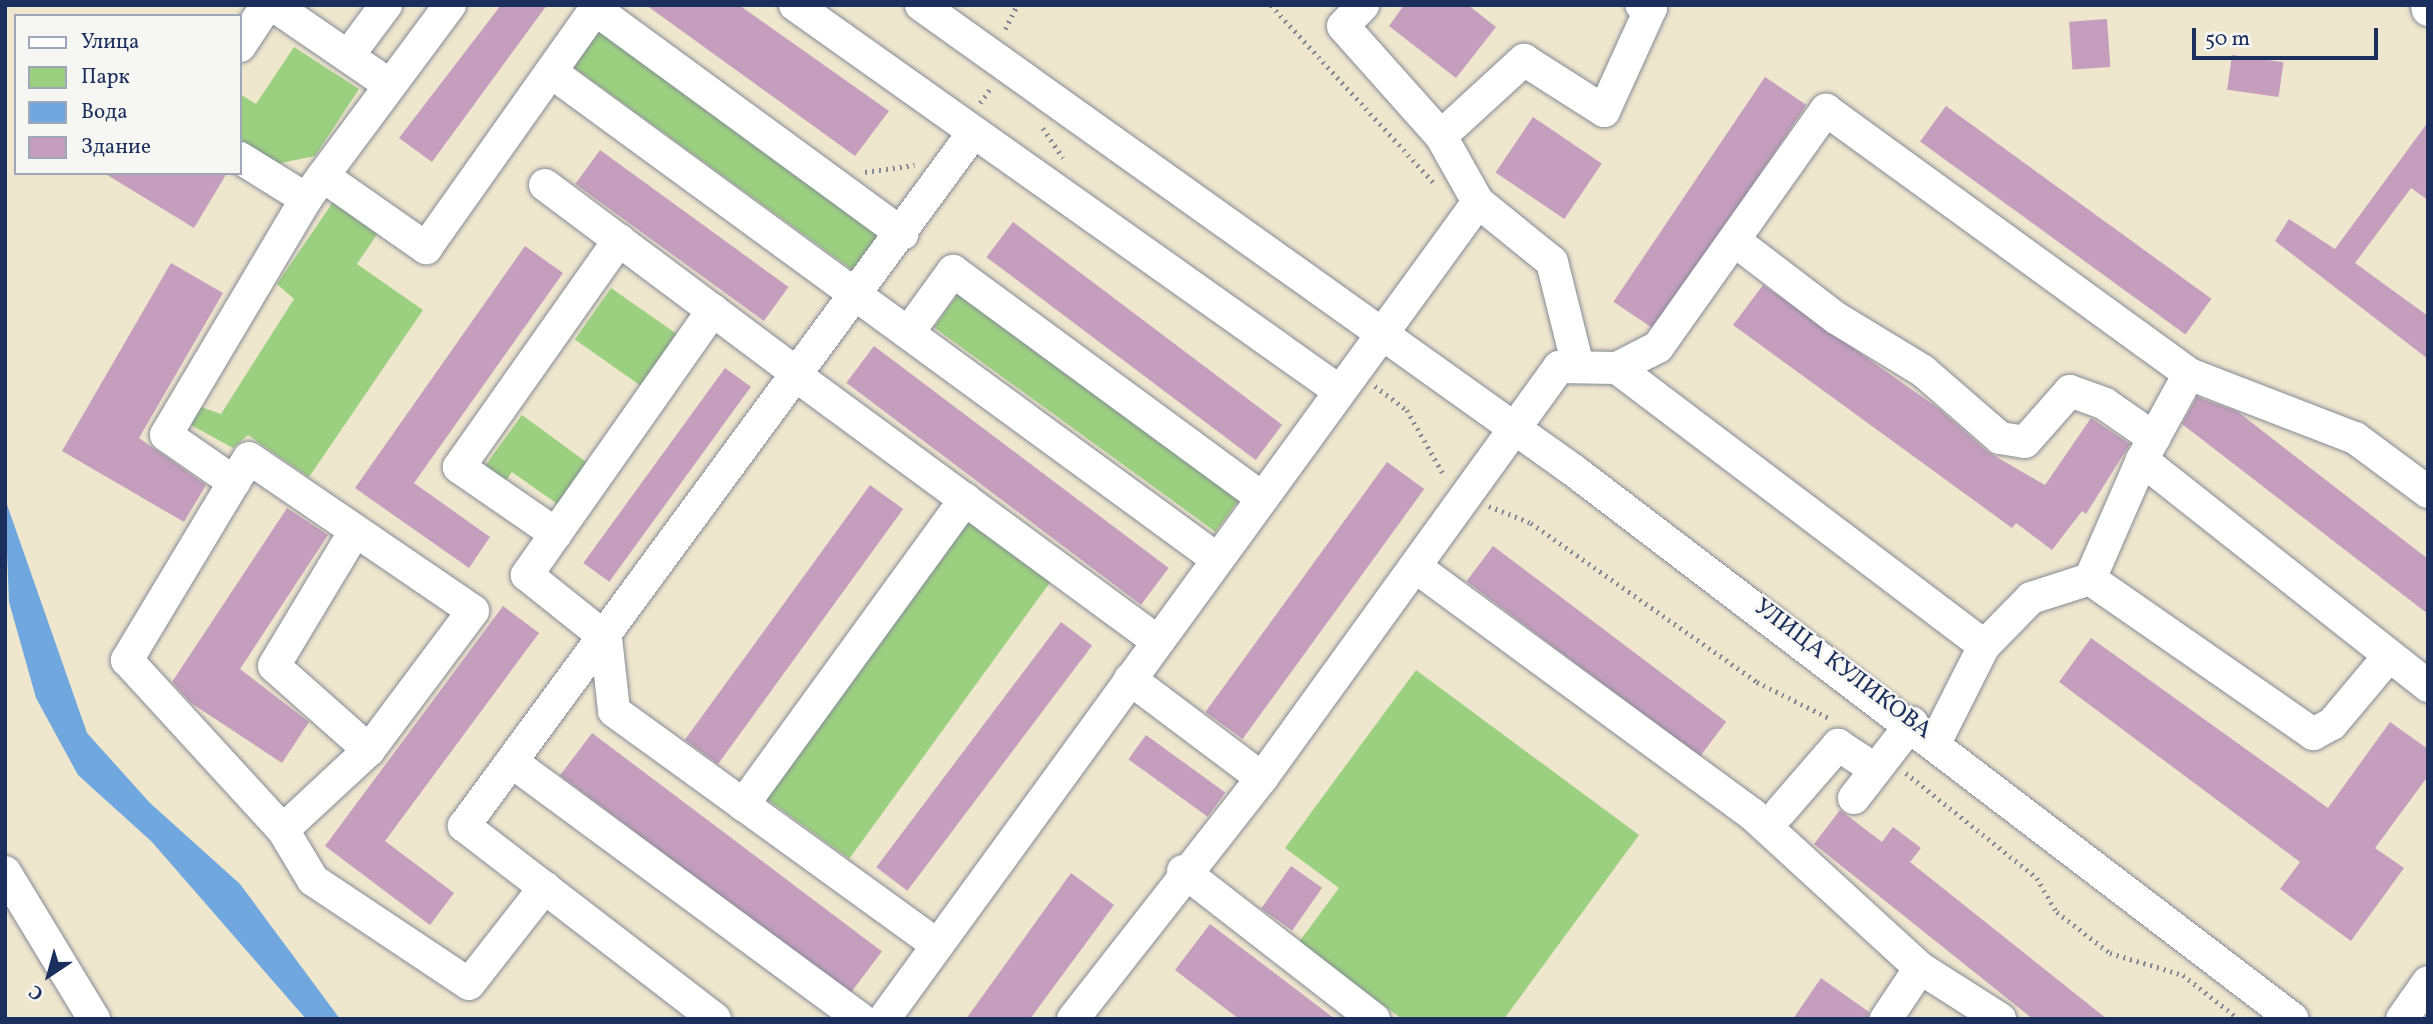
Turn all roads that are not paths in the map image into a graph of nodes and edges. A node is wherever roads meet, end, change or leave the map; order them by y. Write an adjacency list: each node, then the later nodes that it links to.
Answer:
1 (267, 5): 10 (street)
2 (273, 5): 11 (street)
3 (386, 5): 11 (street)
4 (450, 5): 13 (street)
5 (795, 5): 14 (street)
6 (921, 5): 9 (street, УЛИЦА КУЛИКОВА)
7 (1363, 5): 15 (street)
8 (1641, 5): 15 (street)
9 (960, 17): 26 (street, УЛИЦА КУЛИКОВА)
10 (242, 43)
11 (348, 56): 13 (street)
12 (551, 72): 18 (street); 20 (street); 23 (street)
13 (390, 85): 18 (street)
14 (973, 133): 20 (street); 31 (street)
15 (1441, 136): 19 (street)
16 (242, 159): 18 (street)
17 (545, 185): 21 (street)
18 (315, 187): 34 (street)
19 (1473, 210): 26 (street); 27 (street)
20 (902, 234): 23 (street)
21 (619, 240): 24 (street); 39 (street)
22 (1735, 240): 28 (street); 29 (street); 33 (street)
23 (857, 295): 25 (street); 30 (street)
24 (713, 310): 30 (street); 39 (street)
25 (908, 333): 36 (street); 40 (street)
26 (1379, 337): 31 (street); 32 (street, УЛИЦА КУЛИКОВА)
27 (1577, 362): 28 (street); 32 (street)
28 (1617, 368): 45 (street)
29 (2189, 374): 33 (street); 35 (street)
30 (798, 376): 37 (street); 43 (street)
31 (1346, 380): 36 (street)
32 (1514, 431): 41 (street); 49 (street, УЛИЦА КУЛИКОВА)
33 (2148, 449): 42 (street); 46 (street)
34 (234, 482): 38 (street); 57 (street)
35 (2428, 492)
36 (1259, 496): 40 (street)
37 (965, 499): 44 (street); 55 (street)
38 (355, 531): 50 (street); 50 (street)
39 (556, 534): 43 (street)
40 (1217, 559): 44 (street)
41 (1417, 568): 53 (street); 62 (street)
42 (2090, 579): 45 (street); 46 (street)
43 (606, 638): 51 (street); 55 (street)
44 (1158, 641): 47 (street)
45 (1984, 646): 49 (street)
46 (2389, 656): 48 (street)
47 (1130, 679): 53 (street); 61 (street)
48 (2428, 686)
49 (1924, 732): 52 (street); 72 (street, УЛИЦА КУЛИКОВА)
50 (369, 750): 57 (street)
51 (512, 762): 60 (street); 67 (street)
52 (1881, 763): 54 (street); 56 (street)
53 (1262, 778): 59 (street)
54 (1854, 799)
55 (743, 805): 61 (street)
56 (1780, 812)
57 (283, 830): 60 (street)
58 (5, 872): 65 (street)
59 (1183, 872): 69 (street); 70 (street)
60 (545, 887): 66 (street)
61 (937, 945): 68 (street)
62 (1920, 968): 64 (street); 71 (street)
63 (2428, 982): 73 (street)
64 (1986, 1014)
65 (94, 1019)
66 (715, 1019)
67 (862, 1019)
68 (884, 1019)
69 (1073, 1019)
70 (1374, 1019)
71 (1886, 1019)
72 (2293, 1019)
73 (2402, 1019)

